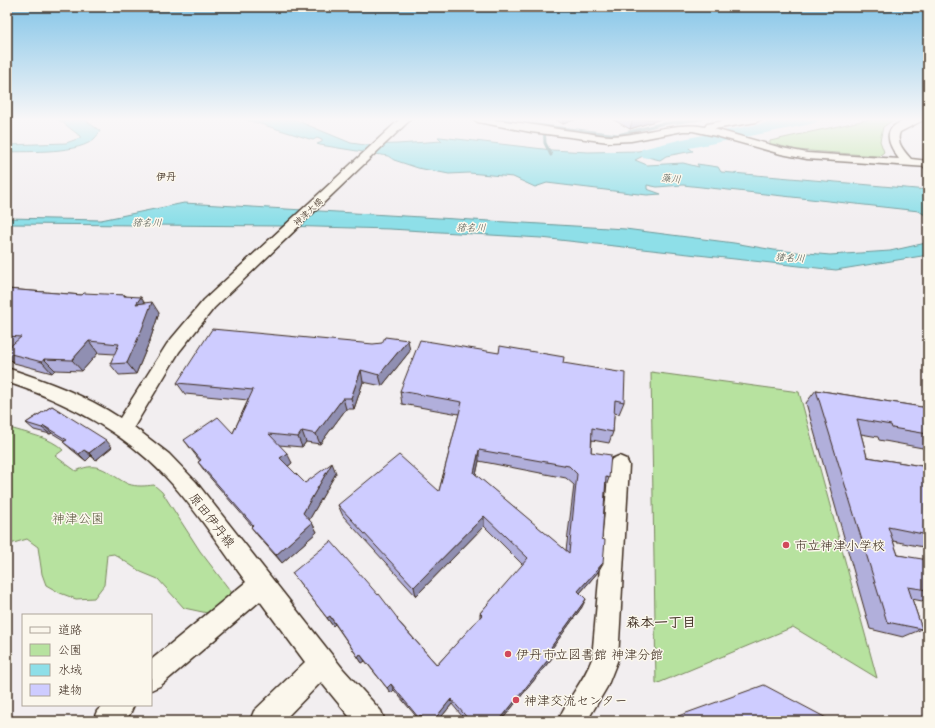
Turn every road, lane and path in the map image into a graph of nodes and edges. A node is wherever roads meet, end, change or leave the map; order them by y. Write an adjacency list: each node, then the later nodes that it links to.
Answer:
1 (370, 153): 7 (street, 神津大橋)
2 (793, 153): 4 (street)
3 (900, 153): 4 (street)
4 (907, 162): 5 (street)
5 (928, 164)
6 (7, 375): 7 (street, 原田伊丹線)
7 (123, 429): 9 (street, 原田伊丹線)
8 (619, 465): 16 (street)
9 (262, 584): 10 (street, 原田伊丹線); 11 (street)
10 (322, 663): 14 (street); 15 (street, 原田伊丹線)
11 (152, 676)
12 (120, 706): 13 (street)
13 (107, 721)
14 (264, 721)
15 (371, 721)
16 (572, 721)

